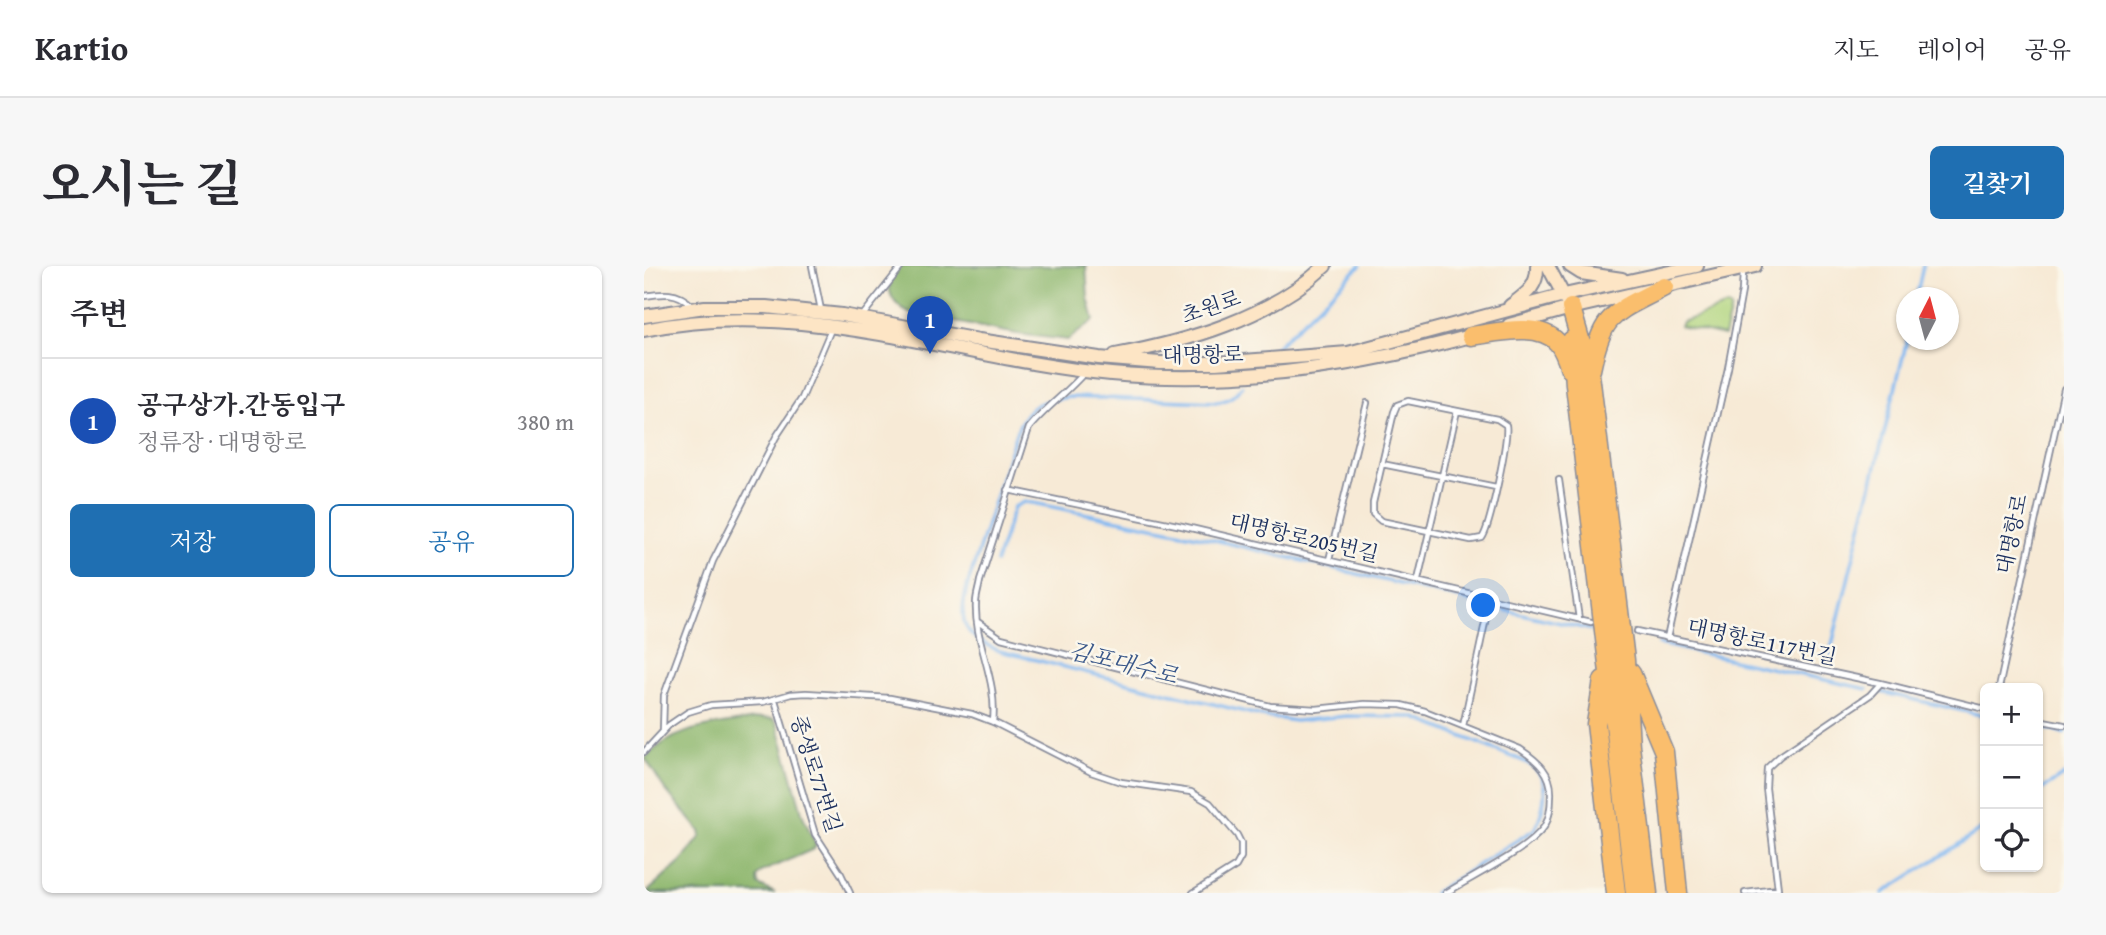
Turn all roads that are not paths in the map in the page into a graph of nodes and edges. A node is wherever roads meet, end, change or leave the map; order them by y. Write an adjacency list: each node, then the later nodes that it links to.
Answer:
1 (812, 266): 14 (lane)
2 (902, 266): 16 (lane)
3 (1325, 266): 20 (main road, 초원로)
4 (1537, 266): 13 (main road)
5 (1548, 266): 11 (main road)
6 (1570, 266): 9 (main road)
7 (1697, 266): 9 (main road, 대명항로)
8 (1749, 267): 9 (main road, 대명항로); 42 (lane)
9 (1662, 281): 11 (main road, 대명항로); 24 (highway)
10 (644, 296): 12 (lane)
11 (1567, 301): 13 (main road, 대명항로); 19 (main road, 대명항로); 24 (highway); 25 (highway)
12 (694, 309): 14 (main road, 대명항로); 15 (main road, 대명항로)
13 (1503, 311): 22 (main road, 대명항로)
14 (821, 313): 16 (main road, 대명항로)
15 (644, 316)
16 (860, 318): 21 (main road, 대명항로)
17 (832, 326): 18 (main road, 대명항로); 23 (main road, 대명항로); 53 (lane)
18 (644, 330)
19 (1471, 336): 23 (main road, 대명항로); 25 (highway)
20 (1164, 343): 21 (main road, 초원로); 22 (main road)
21 (1099, 358): 22 (main road, 대명항로)
22 (1160, 363)
23 (1086, 370): 33 (lane)
24 (1590, 374): 44 (highway)
25 (1575, 386): 43 (highway)
26 (2064, 389): 46 (lane, 대명항로)
27 (1367, 403): 35 (lane)
28 (1457, 411): 29 (lane); 30 (lane); 32 (lane)
29 (1382, 464): 30 (lane); 34 (lane)
30 (1443, 476): 32 (lane); 34 (lane)
31 (1559, 480): 38 (lane)
32 (1496, 487): 34 (lane)
33 (1008, 490): 35 (lane, 대명항로205번길); 39 (lane)
34 (1430, 531): 36 (lane)
35 (1329, 560): 36 (lane, 대명항로205번길)
36 (1418, 580): 37 (lane, 대명항로205번길)
37 (1490, 599): 38 (lane, 대명항로205번길); 52 (lane)
38 (1579, 619): 40 (lane, 대명항로205번길)
39 (978, 622): 50 (lane); 52 (lane)
40 (1591, 622)
41 (1637, 631): 42 (lane, 대명항로117번길)
42 (1667, 638): 45 (lane, 대명항로117번길)
43 (1606, 659): 59 (highway); 60 (highway); 61 (highway)
44 (1625, 660): 62 (highway); 63 (highway); 64 (highway); 65 (highway)
45 (1880, 683): 48 (lane, 대명항로117번길); 55 (lane)
46 (2000, 683)
47 (775, 700): 50 (lane); 53 (lane); 56 (lane, 종생로77번길)
48 (1980, 708)
49 (2043, 721): 51 (lane)
50 (993, 722): 57 (lane)
51 (2064, 725)
52 (1463, 726): 58 (lane)
53 (663, 730): 54 (lane)
54 (644, 752)
55 (1778, 891): 66 (lane)
56 (850, 893)
57 (1194, 893)
58 (1446, 893)
59 (1616, 893)
60 (1626, 893)
61 (1635, 893)
62 (1647, 893)
63 (1658, 893)
64 (1668, 893)
65 (1678, 893)
66 (1745, 893)

